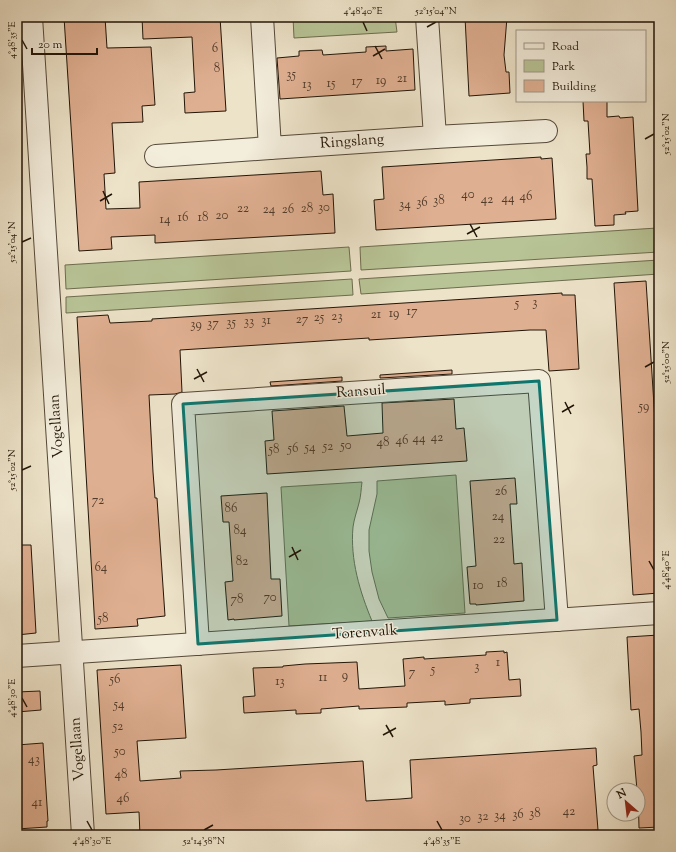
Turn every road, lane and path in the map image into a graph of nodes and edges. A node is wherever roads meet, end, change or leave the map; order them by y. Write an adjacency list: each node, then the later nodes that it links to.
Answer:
1 (31, 17): 4 (street, Vogellaan)
2 (262, 17): 7 (street)
3 (426, 17): 6 (street)
4 (25, 52): 12 (street, Vogellaan)
5 (546, 131): 6 (street, Ringslang)
6 (434, 138): 7 (street, Ringslang)
7 (270, 148): 8 (street, Ringslang)
8 (156, 156)
9 (659, 613): 10 (street, Torenvalk)
10 (557, 620): 11 (street, Torenvalk); 11 (street, Ransuil)
11 (198, 644): 12 (street, Torenvalk)
12 (72, 652): 13 (street, Torenvalk); 14 (street, Vogellaan)
13 (17, 656)
14 (83, 835)

